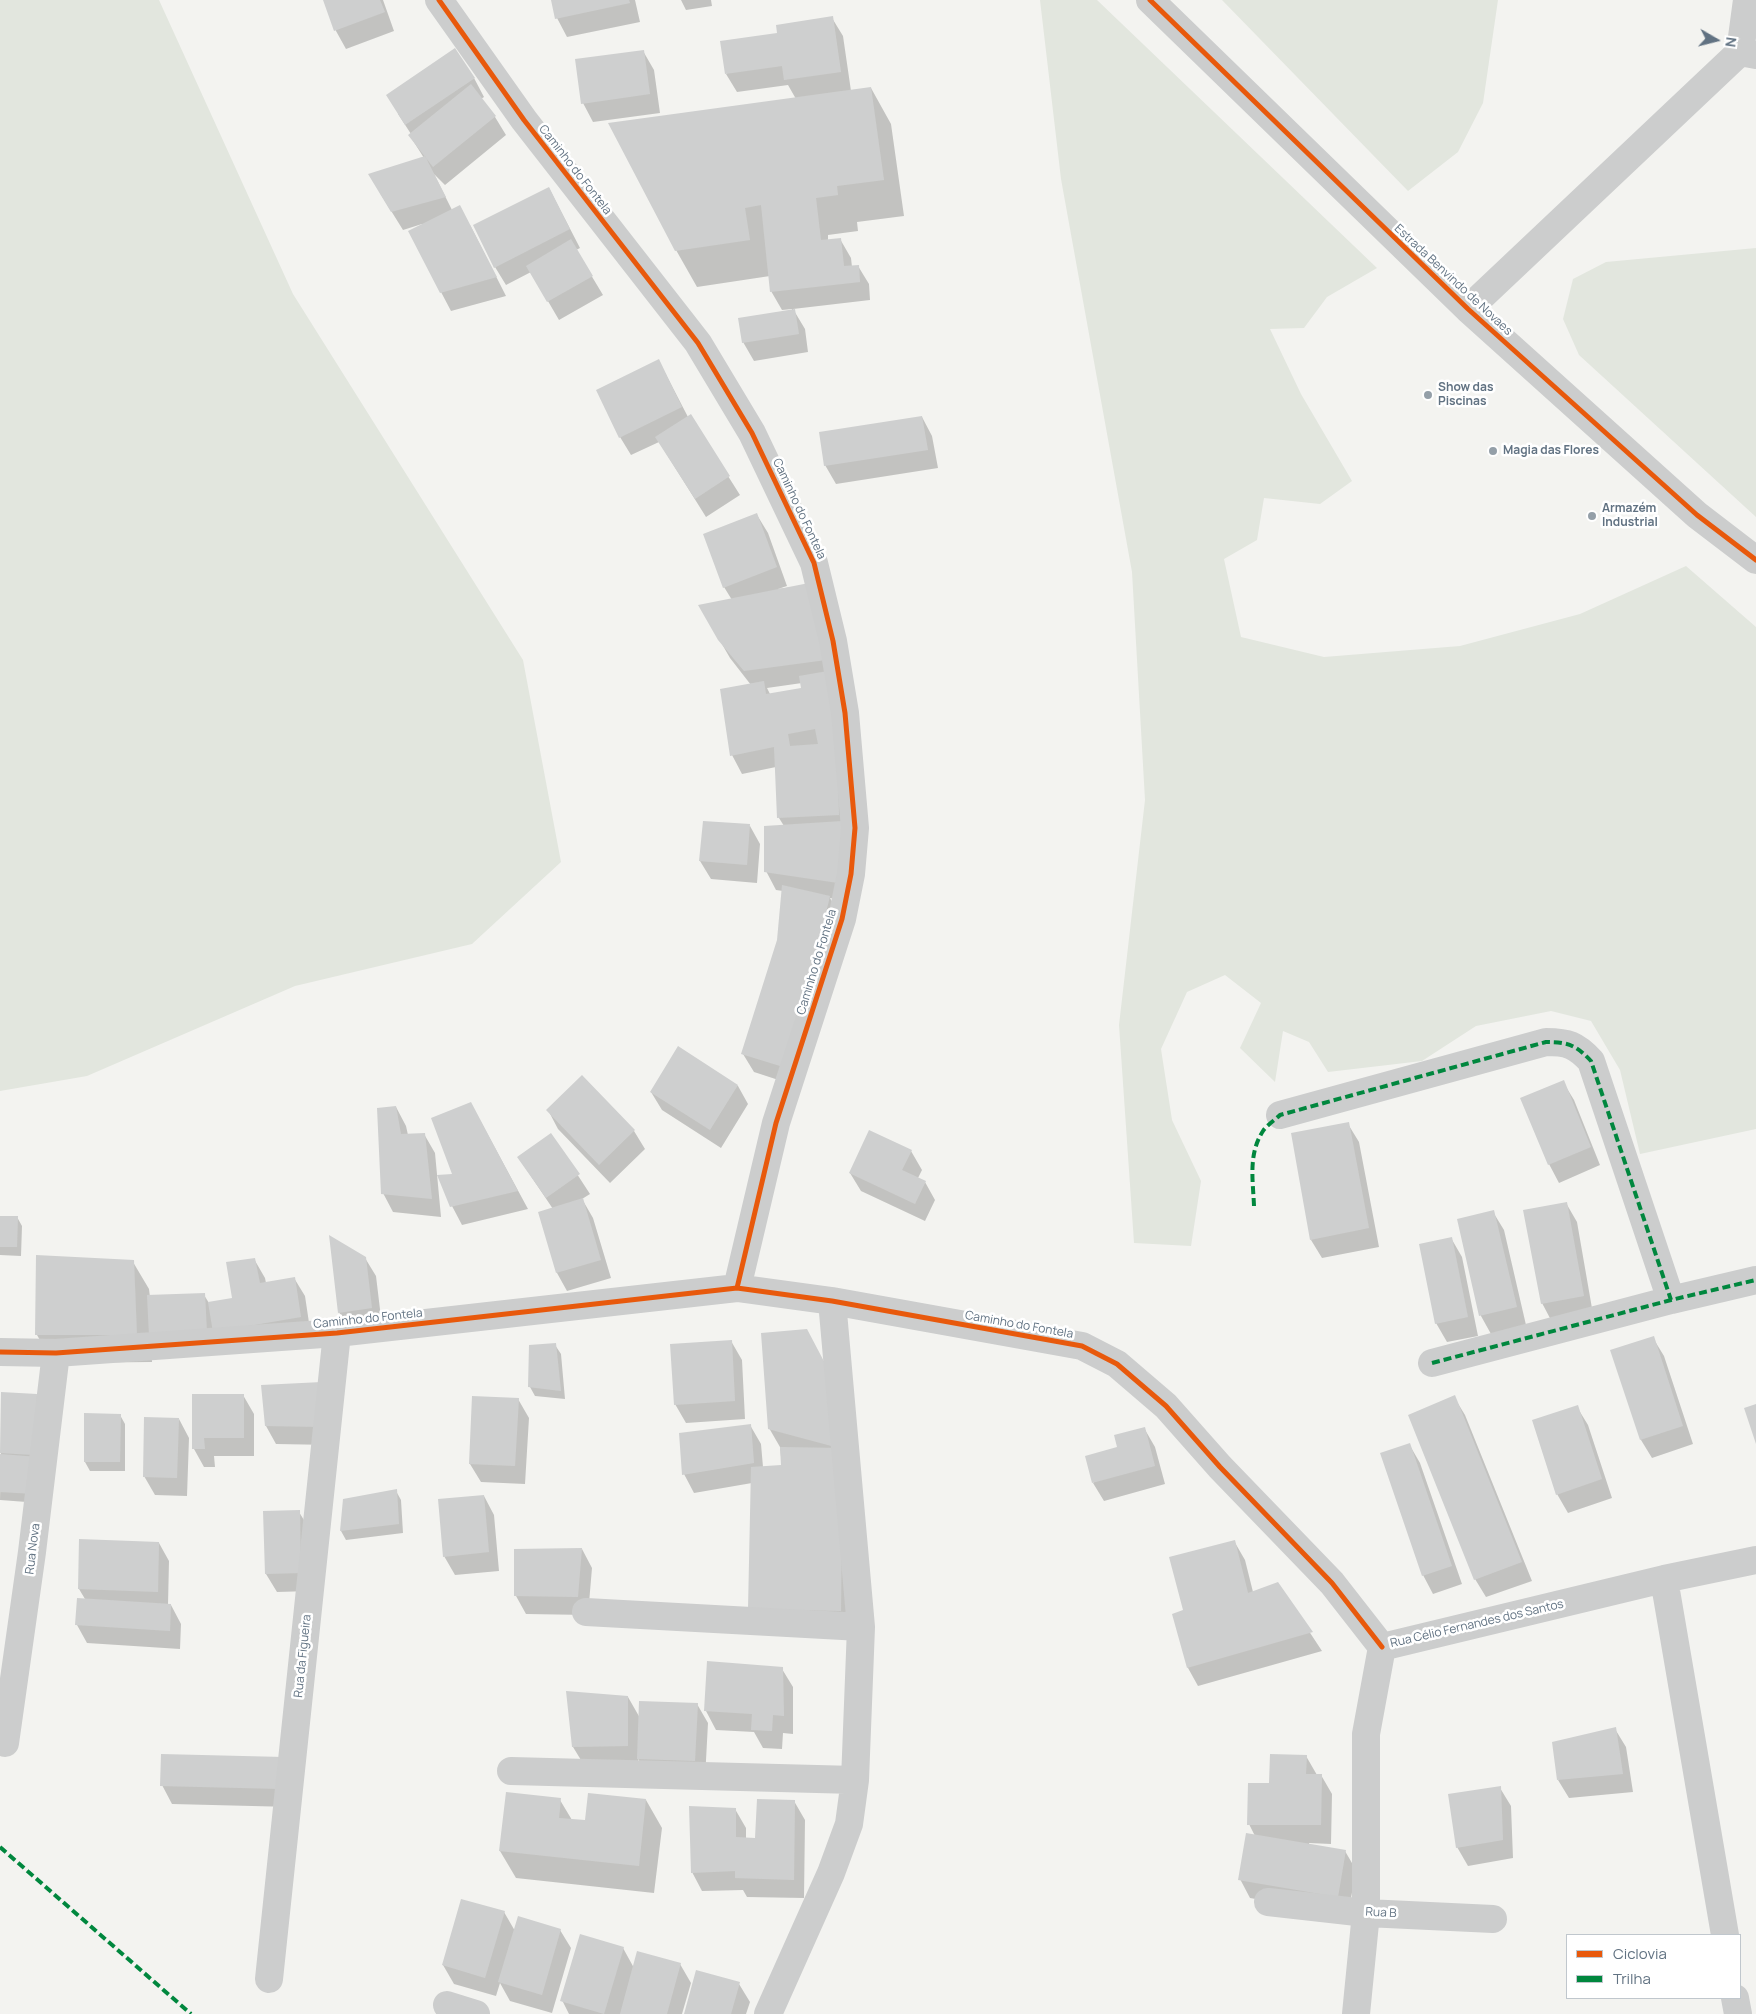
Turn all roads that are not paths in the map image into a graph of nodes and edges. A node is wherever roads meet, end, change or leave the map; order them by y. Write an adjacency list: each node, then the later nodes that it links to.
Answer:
1 (1150, 0): 5 (street, Estrada Benvindo de Novaes)
2 (1747, 0): 4 (street)
3 (440, 1): 9 (street, Caminho do Fontela)
4 (1748, 53): 5 (street)
5 (1468, 309): 6 (street, Estrada Benvindo de Novaes)
6 (1756, 560)
7 (1280, 1114): 10 (street)
8 (1756, 1280): 10 (street)
9 (737, 1288): 11 (street, Caminho do Fontela); 12 (street, Caminho do Fontela)
10 (1671, 1300): 15 (street)
11 (832, 1301): 19 (street); 20 (street, Caminho do Fontela)
12 (337, 1333): 14 (street, Caminho do Fontela); 28 (street, Rua da Figueira)
13 (0, 1352): 14 (street, Caminho do Fontela)
14 (56, 1354): 21 (street, Rua Nova)
15 (1432, 1363)
16 (1756, 1560): 17 (street, Rua Célio Fernandes dos Santos)
17 (1664, 1579): 20 (street, Rua Célio Fernandes dos Santos); 27 (street)
18 (586, 1612): 19 (street)
19 (861, 1627): 23 (street)
20 (1382, 1647): 25 (street, Rua Célio Fernandes dos Santos)
21 (5, 1743)
22 (511, 1771): 23 (street)
23 (855, 1780): 32 (street)
24 (1268, 1902): 25 (street, Rua B)
25 (1366, 1913): 26 (street, Rua B); 33 (street, Rua Célio Fernandes dos Santos)
26 (1493, 1919)
27 (1725, 1934)
28 (269, 1980)
29 (1735, 1999): 34 (street)
30 (447, 2005): 31 (street)
31 (476, 2014)
32 (768, 2014)
33 (1356, 2014)
34 (1738, 2014)

